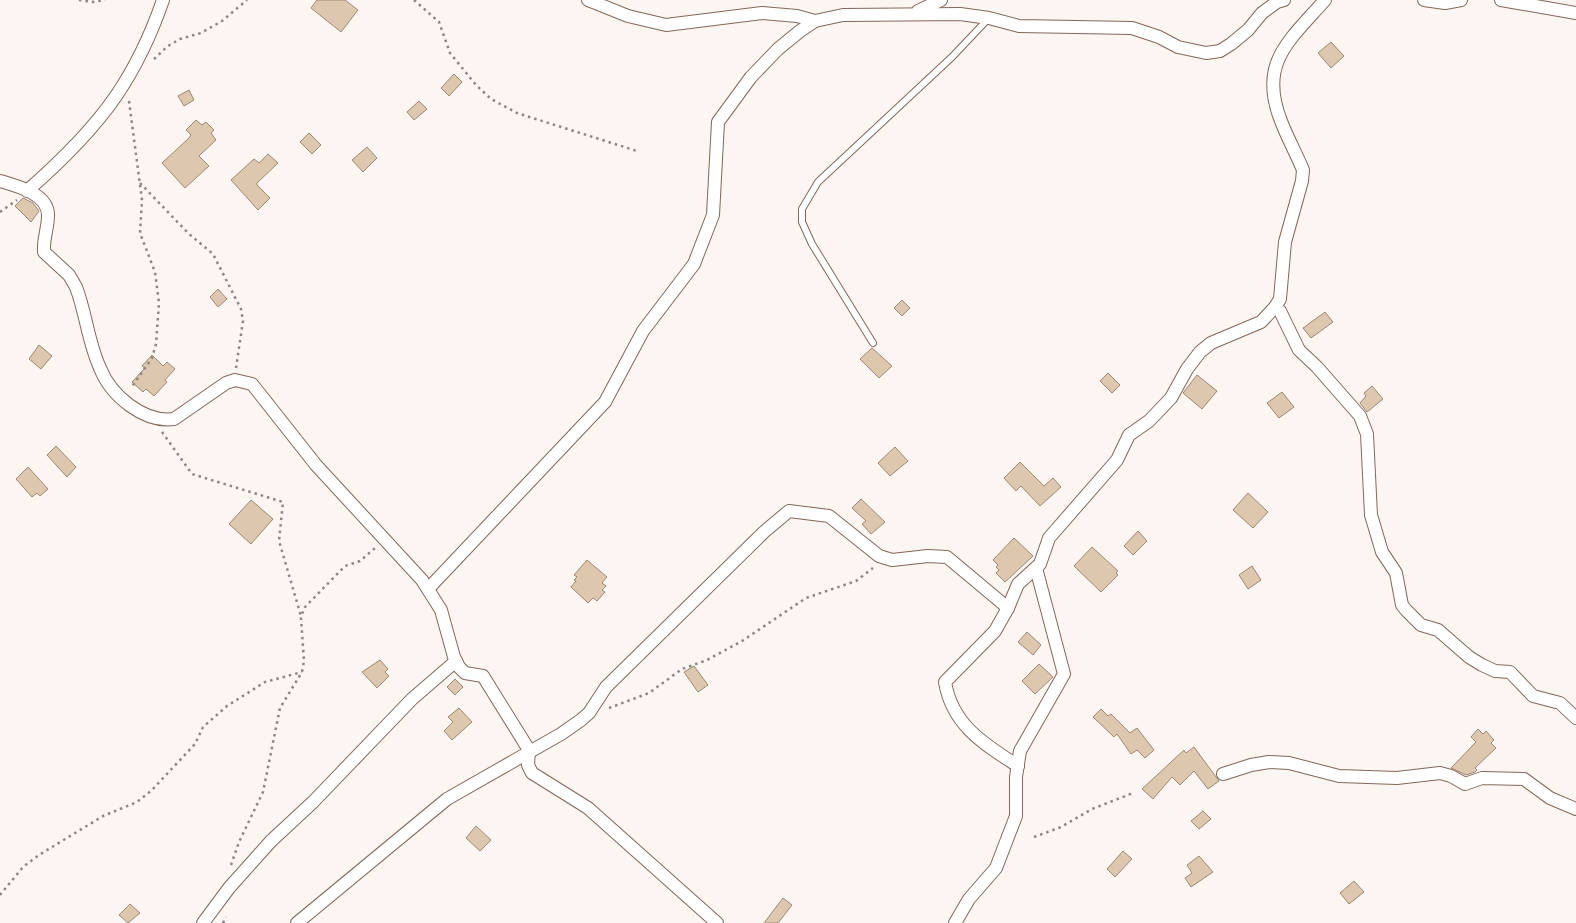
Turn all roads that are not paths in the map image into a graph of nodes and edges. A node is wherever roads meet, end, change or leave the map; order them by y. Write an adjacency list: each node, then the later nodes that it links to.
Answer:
1 (162, 0): 14 (street)
2 (588, 0): 12 (street)
3 (941, 0): 10 (street)
4 (1284, 0): 11 (street)
5 (1325, 0): 15 (street)
6 (1424, 0): 7 (street)
7 (1461, 0)
8 (1501, 0): 9 (street)
9 (1576, 13)
10 (911, 14): 11 (street); 12 (street)
11 (989, 18): 16 (lane)
12 (815, 21): 18 (street)
13 (0, 181): 14 (street)
14 (27, 191): 18 (street)
15 (1275, 307): 17 (street); 21 (street)
16 (872, 343)
17 (1036, 568): 19 (street); 23 (street)
18 (428, 589): 20 (street)
19 (1008, 608): 22 (street); 23 (street)
20 (456, 662): 22 (street); 26 (street)
21 (1576, 718)
22 (529, 750): 27 (street); 28 (street)
23 (1018, 766): 29 (street)
24 (1223, 774): 25 (street)
25 (1576, 809)
26 (203, 923)
27 (297, 923)
28 (717, 923)
29 (954, 923)

